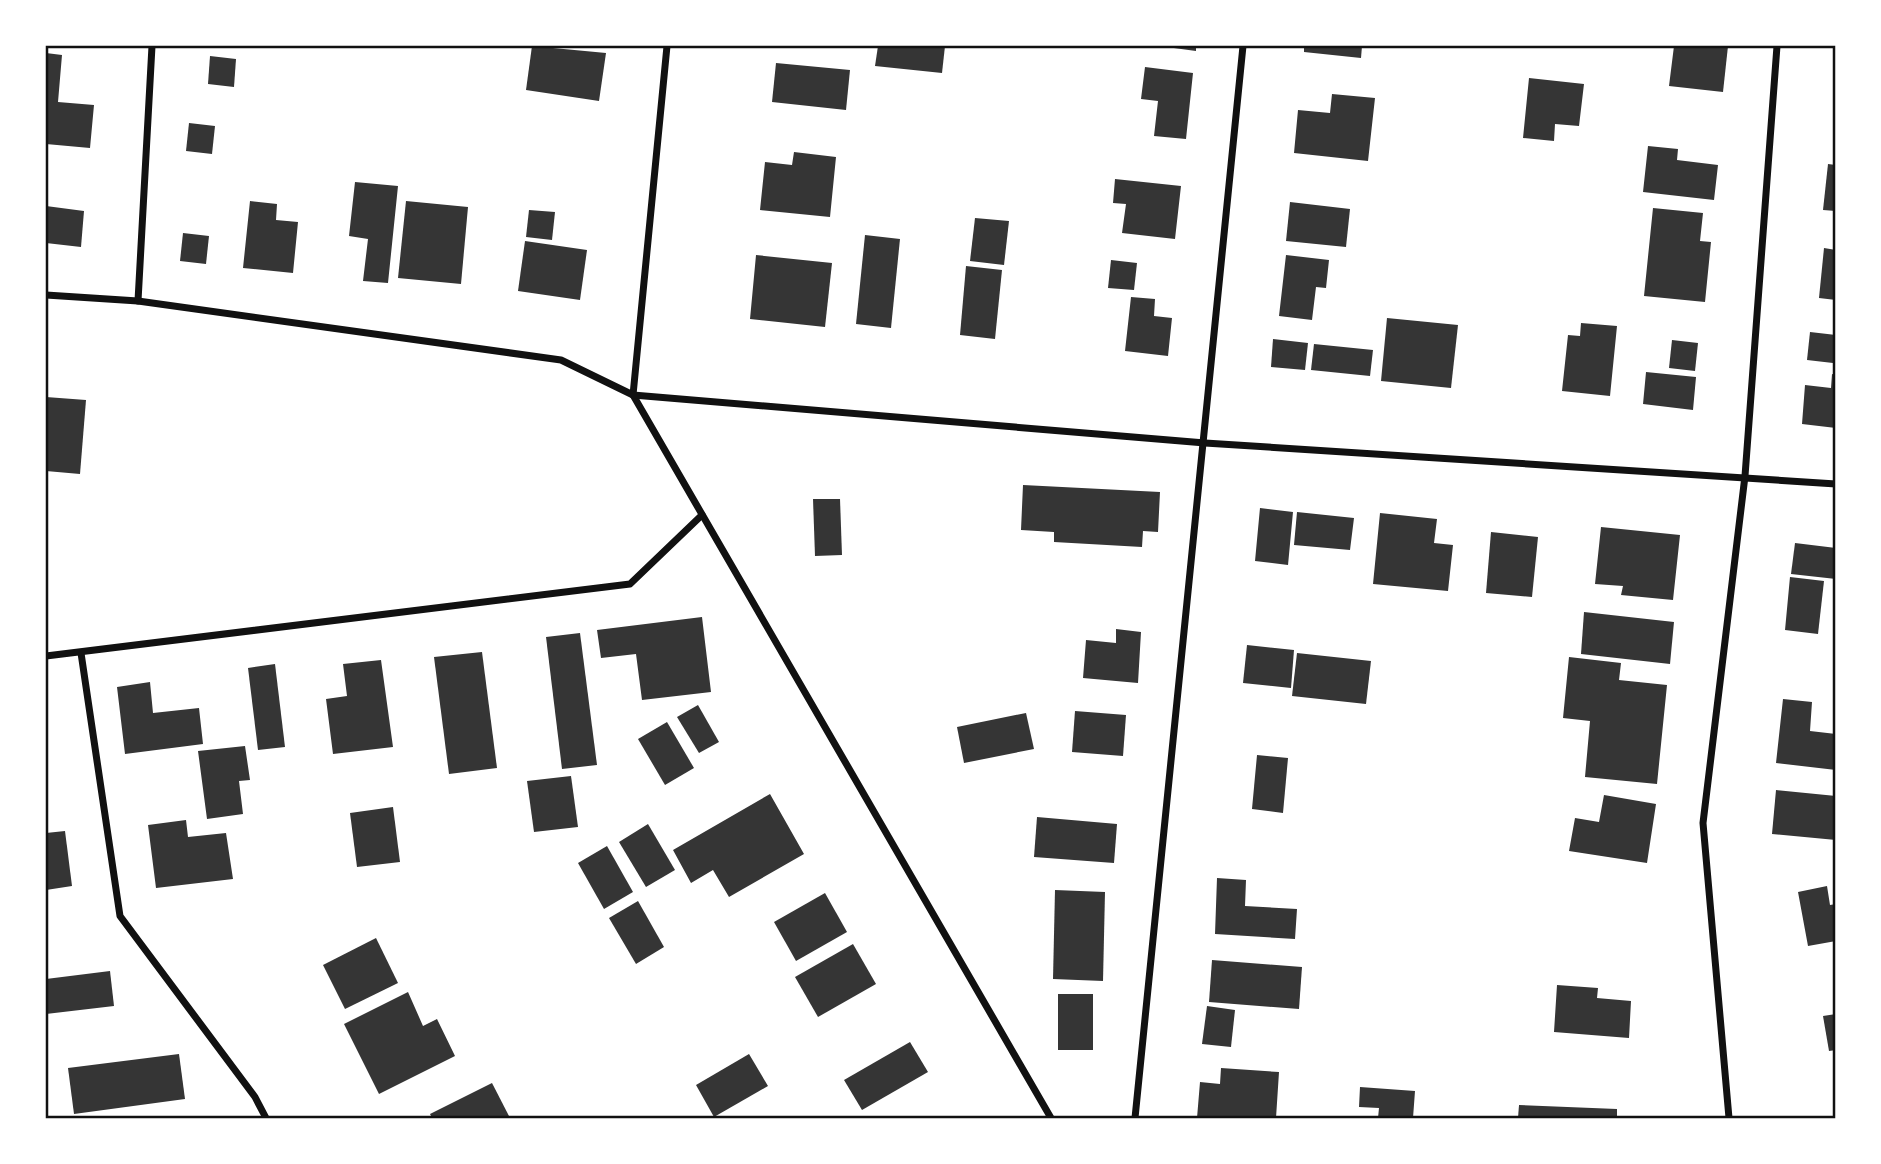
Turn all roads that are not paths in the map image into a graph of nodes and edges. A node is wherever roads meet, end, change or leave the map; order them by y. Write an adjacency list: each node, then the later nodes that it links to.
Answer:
1 (152, 46): 6 (street)
2 (667, 46): 7 (street)
3 (1243, 46): 8 (street)
4 (1777, 46): 9 (street)
5 (46, 295): 6 (street)
6 (138, 301): 7 (street)
7 (633, 395): 8 (street); 11 (street)
8 (1205, 443): 9 (street); 16 (street)
9 (1745, 476): 10 (street); 17 (street)
10 (1836, 484)
11 (702, 515): 12 (street); 15 (street)
12 (81, 653): 13 (street); 14 (street)
13 (46, 656)
14 (266, 1118)
15 (1051, 1118)
16 (1135, 1118)
17 (1729, 1118)

